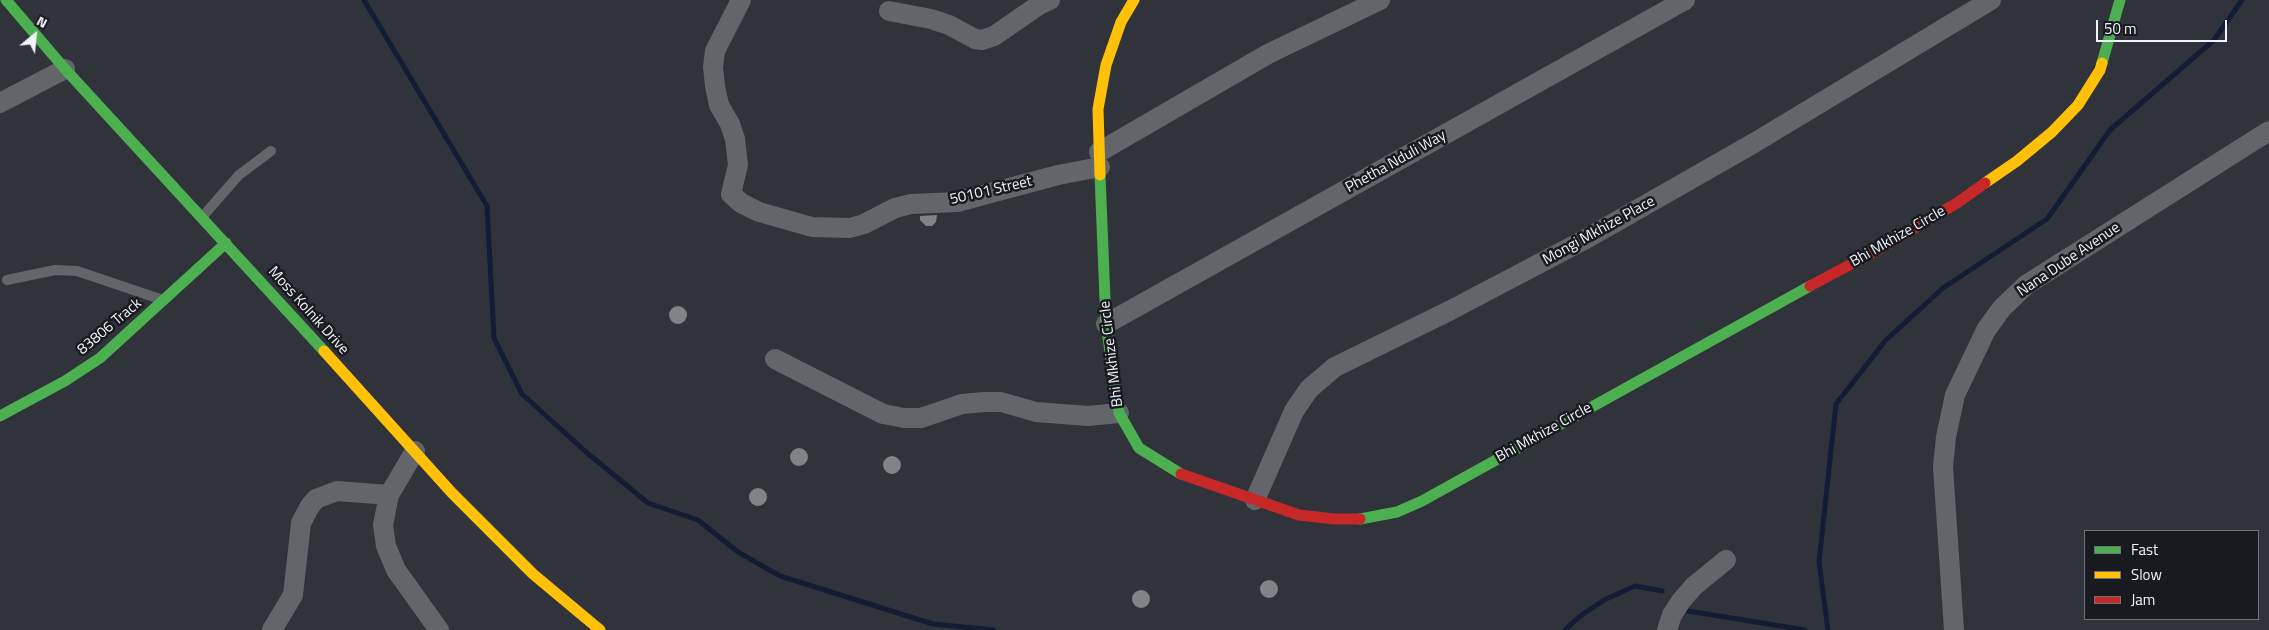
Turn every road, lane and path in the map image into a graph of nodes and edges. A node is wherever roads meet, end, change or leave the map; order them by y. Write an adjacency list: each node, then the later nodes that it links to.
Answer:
1 (6, 0): 10 (street, Moss Kolnik Drive)
2 (741, 0): 14 (street, 50101 Street)
3 (1050, 0): 9 (street)
4 (1133, 0): 14 (street, Bhi Mkhize Circle)
5 (1380, 0): 14 (street)
6 (1685, 0): 19 (street, Phetha Nduli Way)
7 (1991, 0): 25 (street, Mongi Mkhize Place)
8 (2120, 0): 25 (street, Bhi Mkhize Circle)
9 (888, 11)
10 (65, 69): 11 (street); 15 (street, Moss Kolnik Drive)
11 (0, 103)
12 (2269, 131): 31 (street, Nana Dube Avenue)
13 (271, 150): 15 (lane)
14 (1099, 160): 19 (street, Bhi Mkhize Circle)
15 (203, 217): 16 (street, Moss Kolnik Drive)
16 (226, 243): 18 (street, 83806 Track); 23 (street, Moss Kolnik Drive)
17 (7, 280): 18 (lane)
18 (164, 300): 22 (street, 83806 Track)
19 (1106, 324): 21 (street, Bhi Mkhize Circle)
20 (775, 359): 21 (street)
21 (1119, 413): 25 (street, Bhi Mkhize Circle)
22 (0, 416)
23 (414, 451): 24 (street); 29 (street, Moss Kolnik Drive)
24 (389, 495): 27 (street); 28 (street)
25 (1255, 500)
26 (1726, 560): 30 (street)
27 (272, 630)
28 (439, 630)
29 (600, 630)
30 (1667, 630)
31 (1954, 630)

